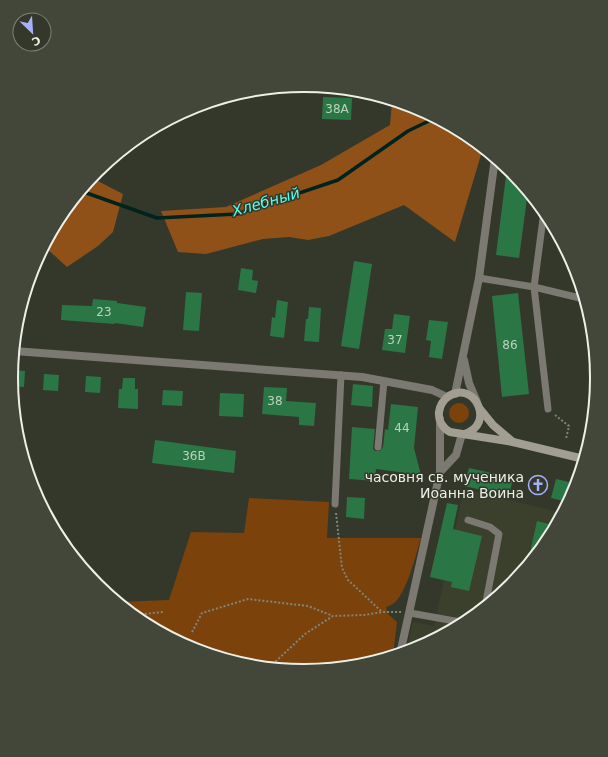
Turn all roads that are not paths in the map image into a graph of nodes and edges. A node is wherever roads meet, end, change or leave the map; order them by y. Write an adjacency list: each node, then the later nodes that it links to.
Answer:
1 (494, 164): 3 (street)
2 (543, 221): 4 (lane)
3 (479, 278): 4 (lane); 7 (street)
4 (534, 287): 5 (lane); 12 (lane)
5 (578, 298)
6 (19, 351): 8 (street)
7 (463, 354): 10 (street); 11 (street)
8 (341, 375): 9 (street); 19 (lane)
9 (384, 381): 10 (street); 16 (lane)
10 (451, 395): 11 (main road); 13 (main road)
11 (479, 406): 14 (main road); 15 (main road)
12 (548, 409)
13 (440, 419): 14 (main road); 18 (street)
14 (463, 434): 15 (main road); 18 (street)
15 (513, 442): 17 (main road)
16 (378, 447)
17 (579, 458)
18 (440, 472): 22 (street)
19 (335, 504)
20 (468, 520): 21 (lane)
21 (487, 599)
22 (410, 613): 23 (lane); 24 (street)
23 (456, 620)
24 (402, 647)

